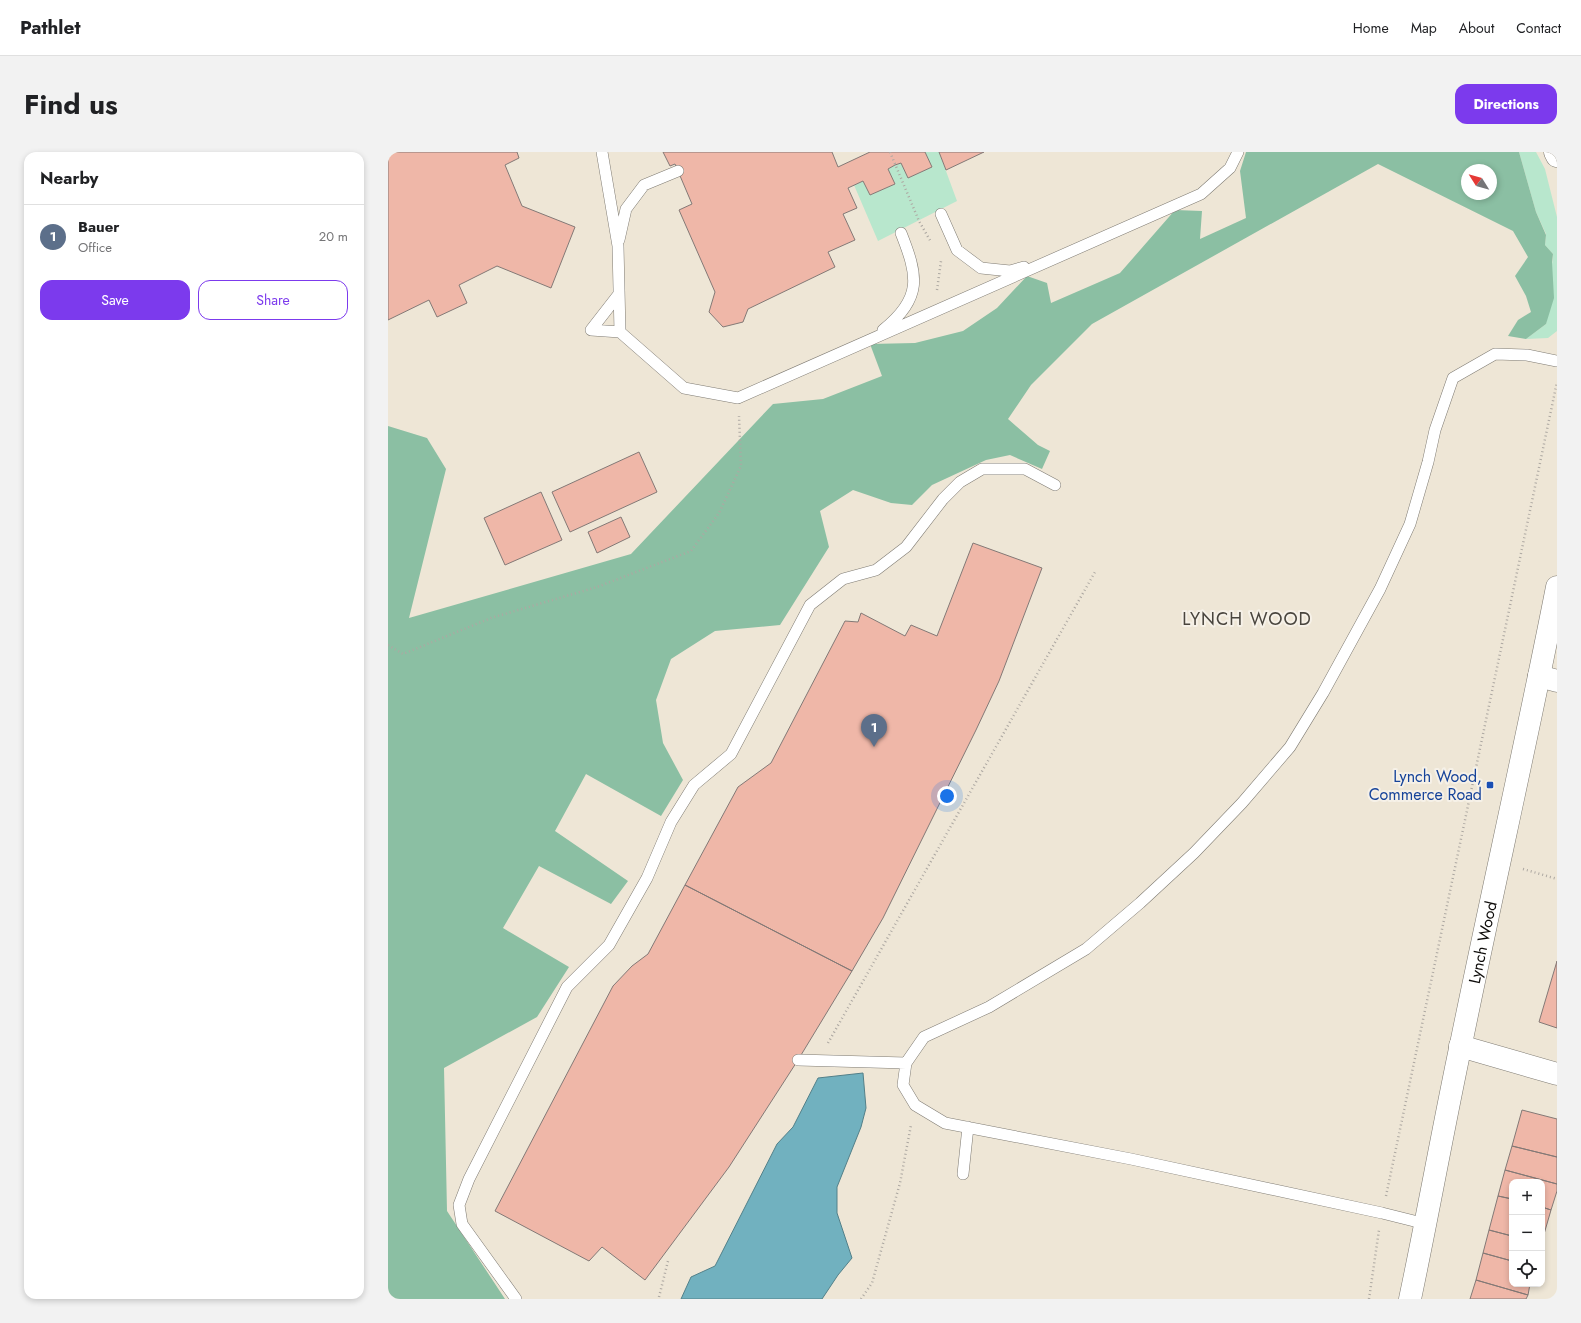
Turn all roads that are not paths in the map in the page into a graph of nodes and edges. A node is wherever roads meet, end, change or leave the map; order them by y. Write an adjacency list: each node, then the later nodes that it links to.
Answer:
1 (602, 152): 8 (lane)
2 (1238, 152): 9 (lane)
3 (1556, 152): 4 (street)
4 (1557, 156)
5 (678, 171): 8 (lane)
6 (941, 214): 9 (lane)
7 (901, 233): 12 (lane)
8 (618, 246): 10 (lane)
9 (1048, 262): 12 (lane)
10 (619, 294): 11 (lane); 11 (lane)
11 (620, 332): 12 (lane)
12 (872, 339)
13 (1557, 361): 19 (lane)
14 (1055, 486): 24 (lane)
15 (1557, 586): 16 (street, Lynch Wood)
16 (1548, 679): 17 (street, Lynch Wood)
17 (1460, 1046): 20 (street); 23 (street, Lynch Wood)
18 (798, 1060): 19 (lane)
19 (906, 1062): 21 (lane)
20 (1557, 1074)
21 (968, 1127): 22 (lane); 23 (lane)
22 (963, 1174)
23 (1426, 1224): 25 (street, Lynch Wood)
24 (516, 1299)
25 (1410, 1299)

